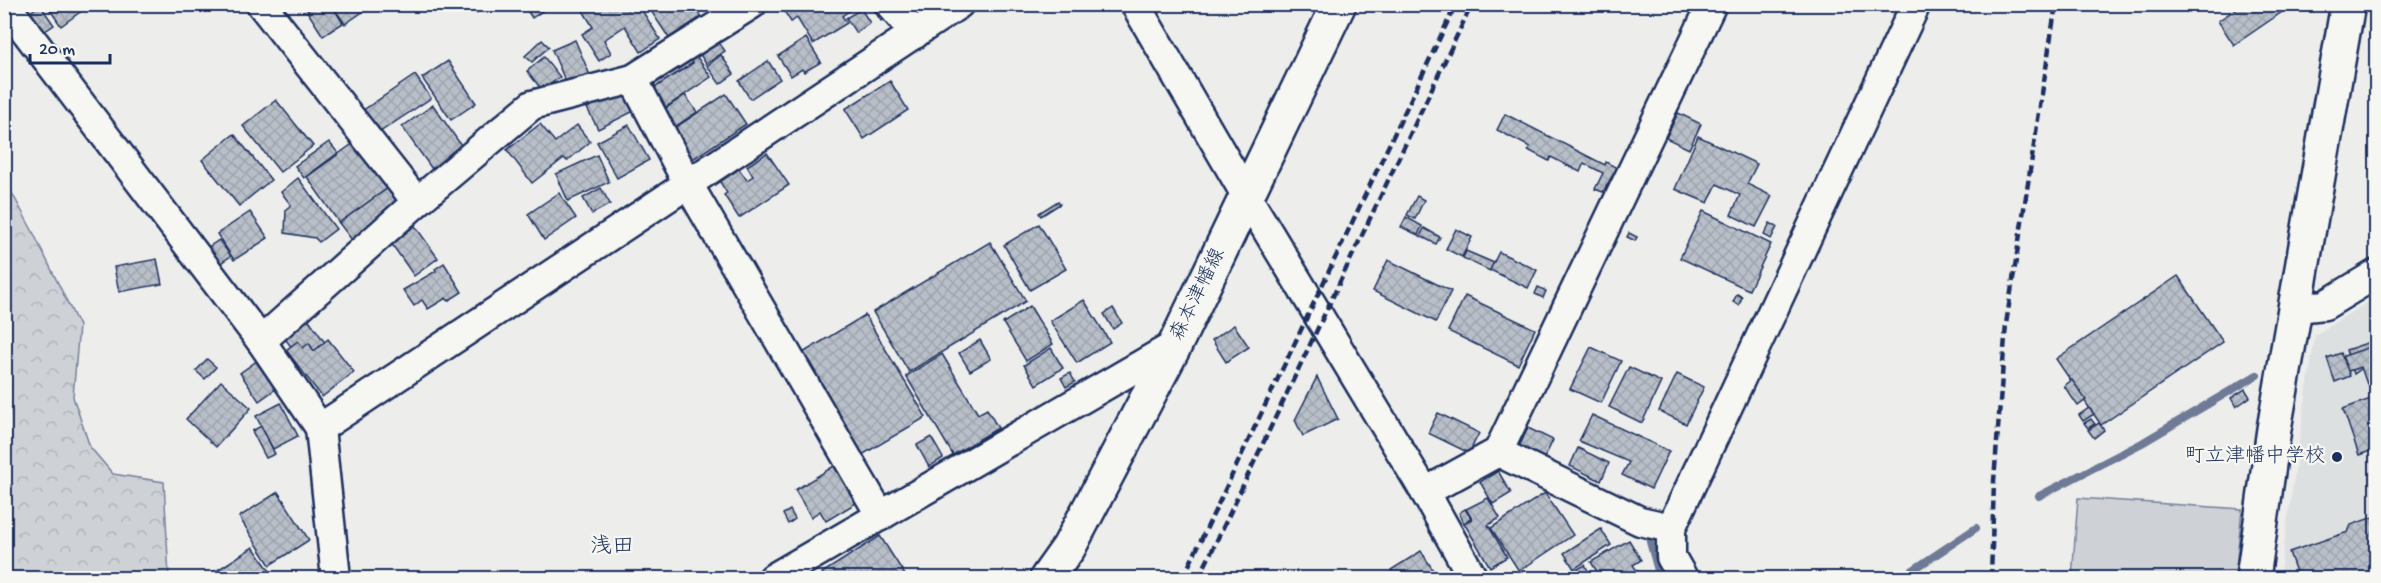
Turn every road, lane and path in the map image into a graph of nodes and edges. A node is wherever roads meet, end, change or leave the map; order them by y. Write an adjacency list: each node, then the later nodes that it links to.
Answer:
1 (5, 4): 18 (street)
2 (261, 4): 15 (street)
3 (752, 4): 12 (street)
4 (890, 4): 11 (street)
5 (959, 4): 11 (street)
6 (1135, 4): 14 (street)
7 (1339, 4): 14 (main road, 森本津幡線)
8 (1712, 4): 21 (street)
9 (1916, 4): 24 (street)
10 (2348, 4): 17 (main road)
11 (915, 34): 13 (street)
12 (633, 79): 13 (street); 15 (street)
13 (688, 184): 20 (street); 23 (street)
14 (1247, 197): 19 (main road, 森本津幡線); 22 (street)
15 (417, 202): 18 (street)
16 (2376, 274): 17 (street)
17 (2296, 308): 30 (main road)
18 (261, 341): 20 (street)
19 (1175, 345): 23 (street); 27 (main road, 森本津幡線)
20 (320, 428): 25 (street)
21 (1498, 452): 22 (street); 24 (street)
22 (1425, 492): 28 (street)
23 (881, 516): 26 (street)
24 (1659, 526): 29 (street)
25 (336, 579)
26 (773, 579)
27 (1047, 579)
28 (1473, 579)
29 (1683, 579)
30 (2253, 579)

